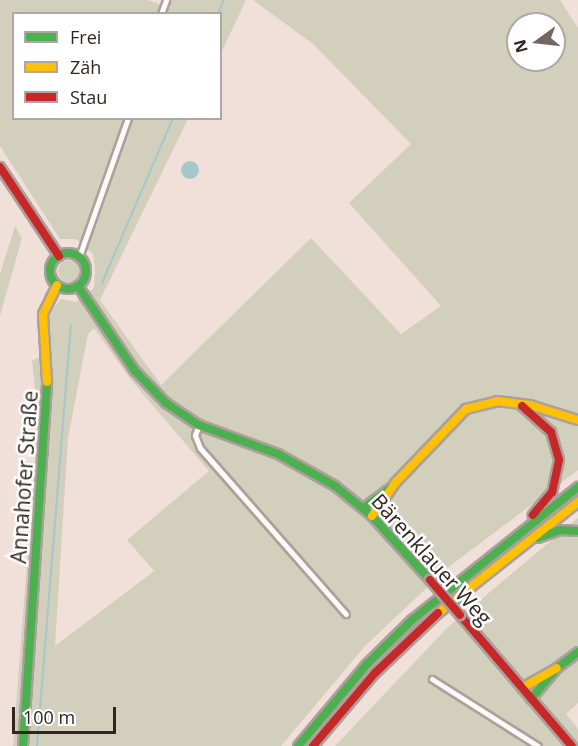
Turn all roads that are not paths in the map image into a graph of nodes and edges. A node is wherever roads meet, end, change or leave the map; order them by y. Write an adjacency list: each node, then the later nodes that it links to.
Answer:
1 (127, 120): 4 (street)
2 (0, 167): 3 (main road)
3 (59, 256): 4 (main road); 5 (main road)
4 (79, 257): 6 (main road)
5 (57, 285): 6 (main road); 24 (main road, Annahofer Straße)
6 (78, 286): 9 (main road, Bärenklauer Weg)
7 (517, 403): 8 (main road); 10 (main road); 15 (main road)
8 (578, 420)
9 (199, 425): 13 (main road, Bärenklauer Weg); 18 (street)
10 (393, 486): 13 (main road); 14 (main road)
11 (578, 488): 15 (main road)
12 (578, 502): 17 (main road)
13 (364, 508): 14 (main road, Bärenklauer Weg)
14 (372, 516): 22 (main road, Bärenklauer Weg, bridge)
15 (520, 531): 25 (main road)
16 (578, 531): 17 (main road)
17 (516, 549): 26 (main road)
18 (346, 614)
19 (578, 652): 20 (main road)
20 (558, 668): 22 (main road); 23 (main road)
21 (432, 679): 27 (street)
22 (522, 688): 23 (main road, Bärenklauer Weg)
23 (531, 699): 28 (main road, Bärenklauer Weg)
24 (23, 746)
25 (298, 746)
26 (313, 746)
27 (538, 746)
28 (572, 746)

